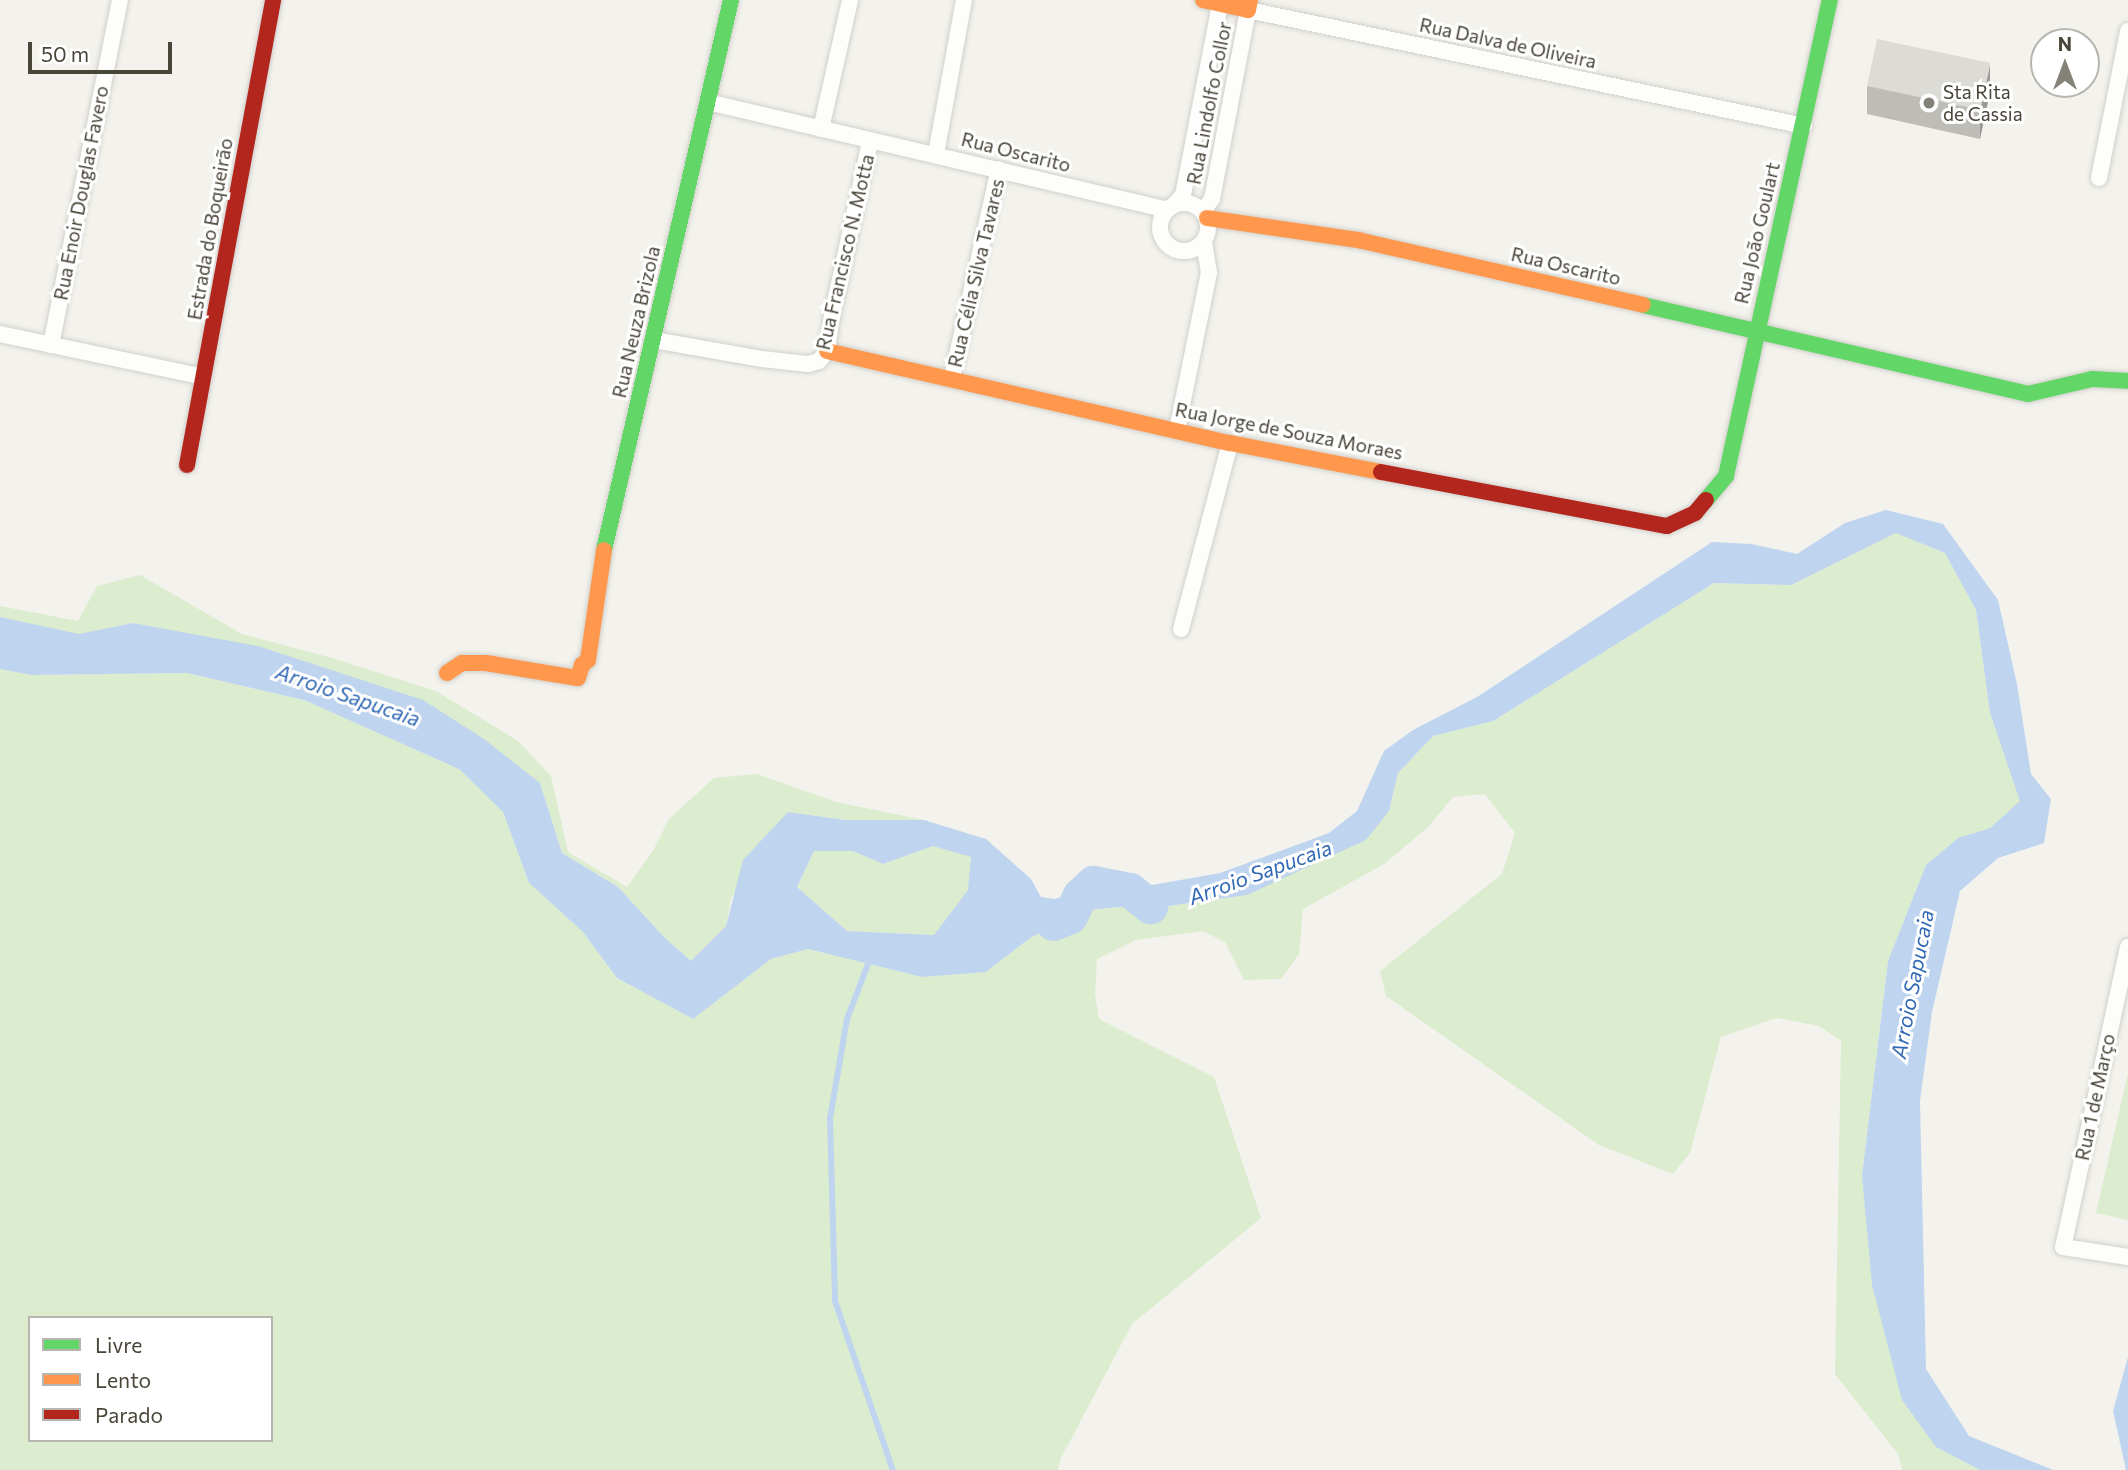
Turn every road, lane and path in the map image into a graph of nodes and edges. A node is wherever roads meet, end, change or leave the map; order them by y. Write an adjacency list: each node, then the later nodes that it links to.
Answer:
1 (120, 0): 24 (street, Rua Enoir Douglas Favero)
2 (273, 0): 26 (street, Estrada do Boqueirão)
3 (731, 0): 11 (street, Rua Neuza Brizola)
4 (850, 0): 13 (street)
5 (964, 0): 15 (street)
6 (1203, 0): 8 (street, Rua Dalva de Oliveira)
7 (1830, 0): 12 (street, Rua João Goulart)
8 (1221, 2): 9 (street, Rua Dalva de Oliveira); 18 (street, Rua Lindolfo Collor)
9 (1249, 5): 12 (street, Rua Dalva de Oliveira); 19 (street, Rua Lindolfo Collor)
10 (2128, 31): 17 (street)
11 (708, 102): 13 (street, Rua Oscarito); 23 (street, Rua Neuza Brizola)
12 (1804, 126): 21 (street, Rua João Goulart)
13 (821, 129): 14 (street, Rua Oscarito)
14 (870, 142): 15 (street, Rua Oscarito); 25 (street, Rua Francisco N. Motta)
15 (936, 155): 16 (street, Rua Oscarito)
16 (999, 169): 18 (street, Rua Oscarito); 27 (street, Rua Célia Silva Tavares)
17 (2099, 178)
18 (1170, 208): 19 (street); 20 (street)
19 (1205, 215): 20 (street); 21 (street, Rua Oscarito)
20 (1204, 241): 29 (street)
21 (1756, 331): 28 (street, Rua Oscarito); 32 (street, Rua João Goulart)
22 (1, 338): 24 (street)
23 (653, 340): 25 (street, Rua Francisco N. Motta); 34 (street, Rua Neuza Brizola)
24 (51, 345): 26 (street)
25 (827, 351): 27 (street, Rua Jorge de Souza Moraes)
26 (204, 377): 31 (street, Estrada do Boqueirão)
27 (952, 377): 29 (street, Rua Jorge de Souza Moraes)
28 (2128, 381)
29 (1177, 430): 30 (street, Rua Jorge de Souza Moraes)
30 (1230, 443): 32 (street, Rua Jorge de Souza Moraes); 33 (street)
31 (187, 465)
32 (1726, 476)
33 (1181, 629)
34 (447, 673)
35 (2128, 947): 36 (street, Rua 1 de Março)
36 (2128, 1257)

